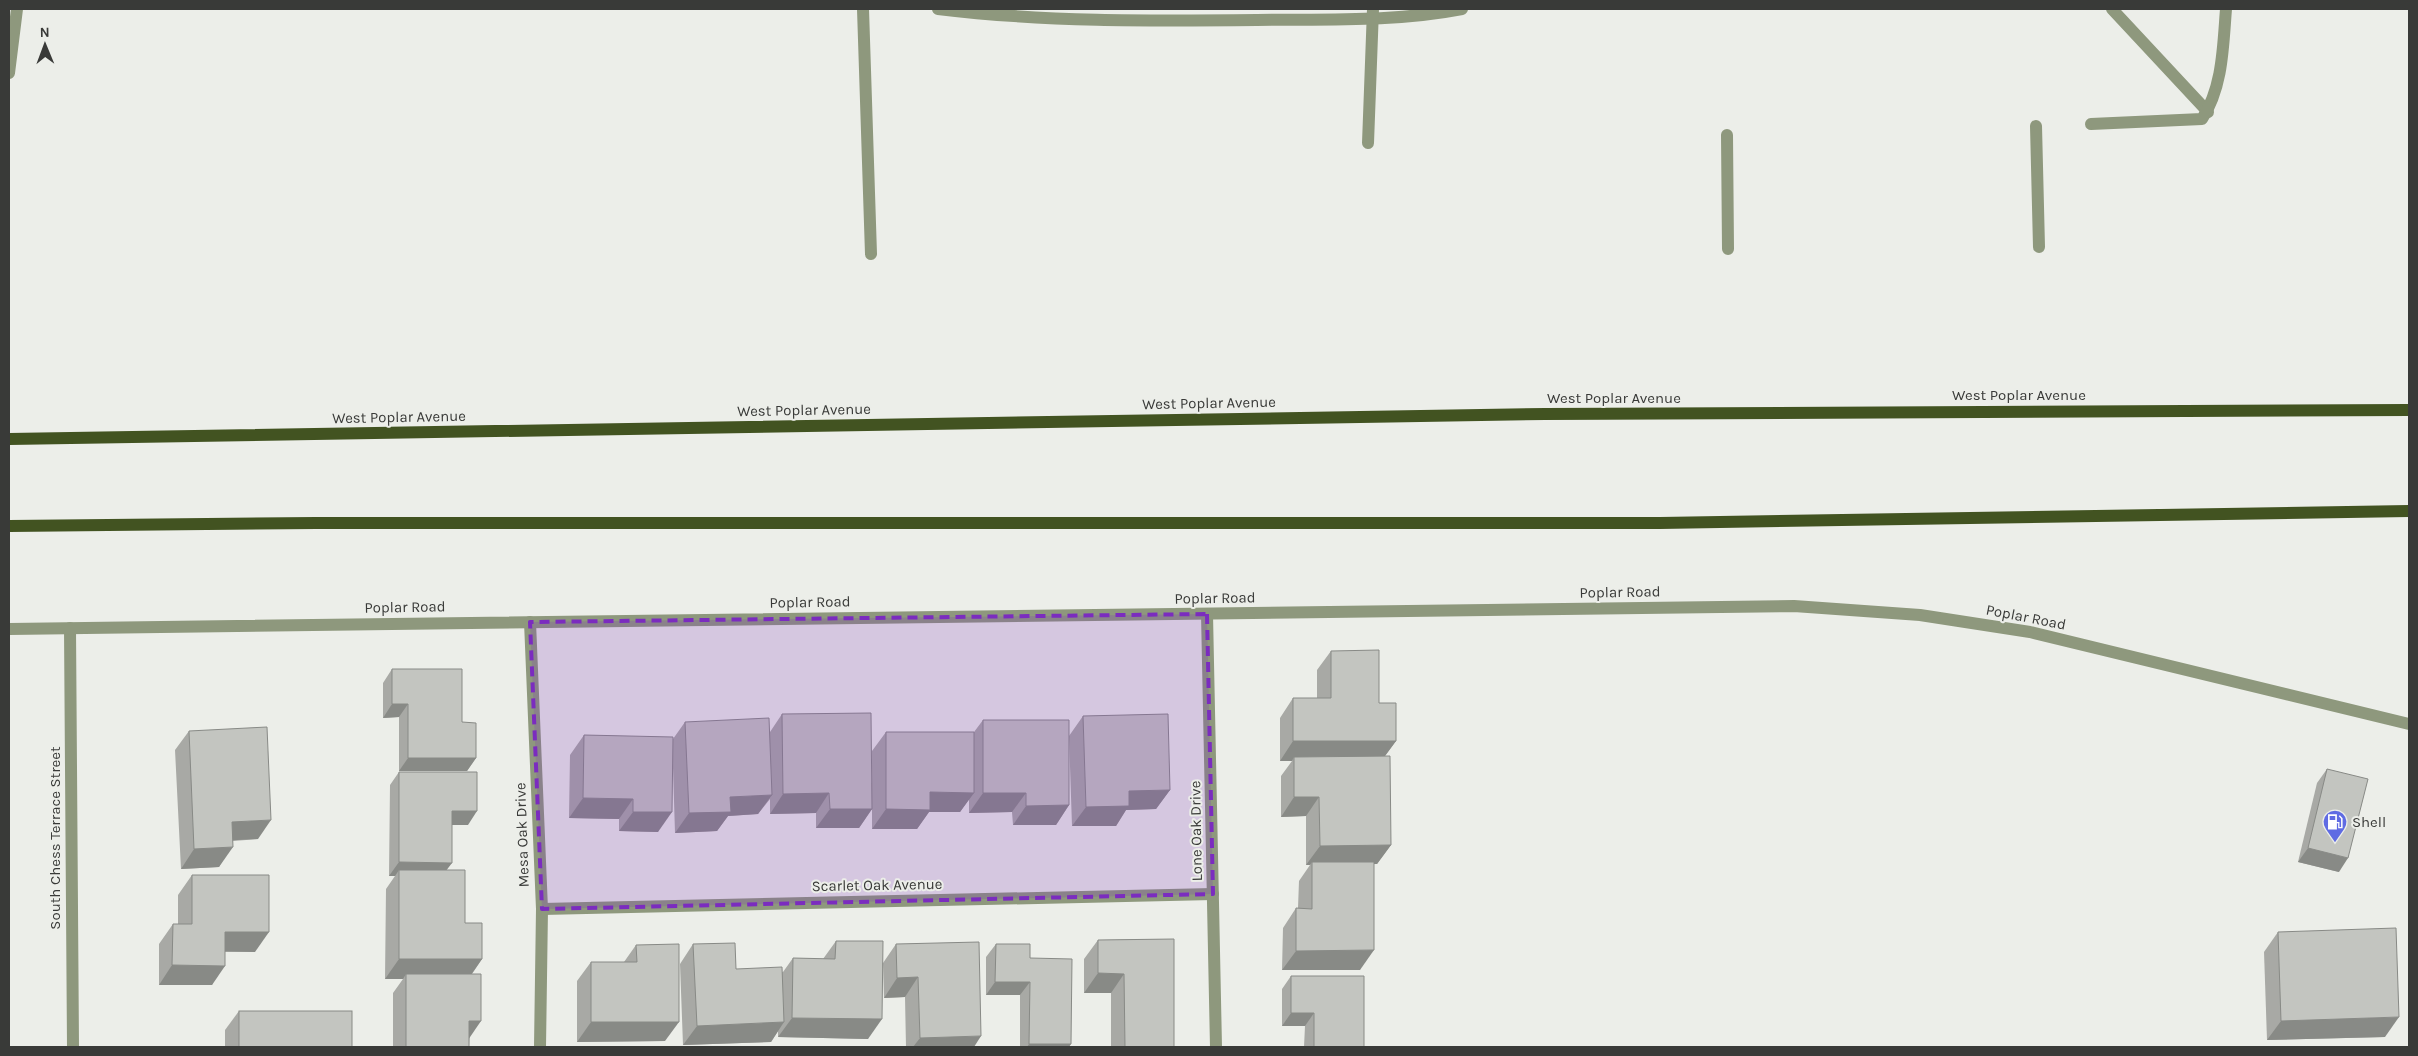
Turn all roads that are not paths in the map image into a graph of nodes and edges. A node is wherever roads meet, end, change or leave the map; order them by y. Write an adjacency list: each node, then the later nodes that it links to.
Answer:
1 (17, 9): 8 (street)
2 (863, 9): 16 (street)
3 (938, 9): 7 (street)
4 (1462, 9): 7 (street)
5 (2112, 9): 9 (street)
6 (2226, 9): 9 (street)
7 (1373, 14): 13 (street)
8 (9, 73)
9 (2208, 112): 10 (street)
10 (2090, 124)
11 (2036, 126): 14 (street)
12 (1727, 135): 15 (street)
13 (1368, 143)
14 (2039, 247)
15 (1728, 249)
16 (871, 254)
17 (2409, 410): 18 (main road, West Poplar Avenue)
18 (9, 439)
19 (2409, 511): 20 (main road)
20 (9, 526)
21 (1207, 614): 22 (street, Poplar Road); 25 (street, Poplar Road); 26 (street, Lone Oak Drive)
22 (530, 622): 23 (street, Poplar Road); 27 (street, Mesa Oak Drive)
23 (70, 628): 24 (street, Poplar Road); 28 (street, South Chess Terrace Street)
24 (9, 629)
25 (2409, 724)
26 (1214, 894): 27 (street, Scarlet Oak Avenue); 30 (street, Lone Oak Drive)
27 (542, 909): 29 (street, Mesa Oak Drive)
28 (73, 1047)
29 (540, 1047)
30 (1216, 1047)

